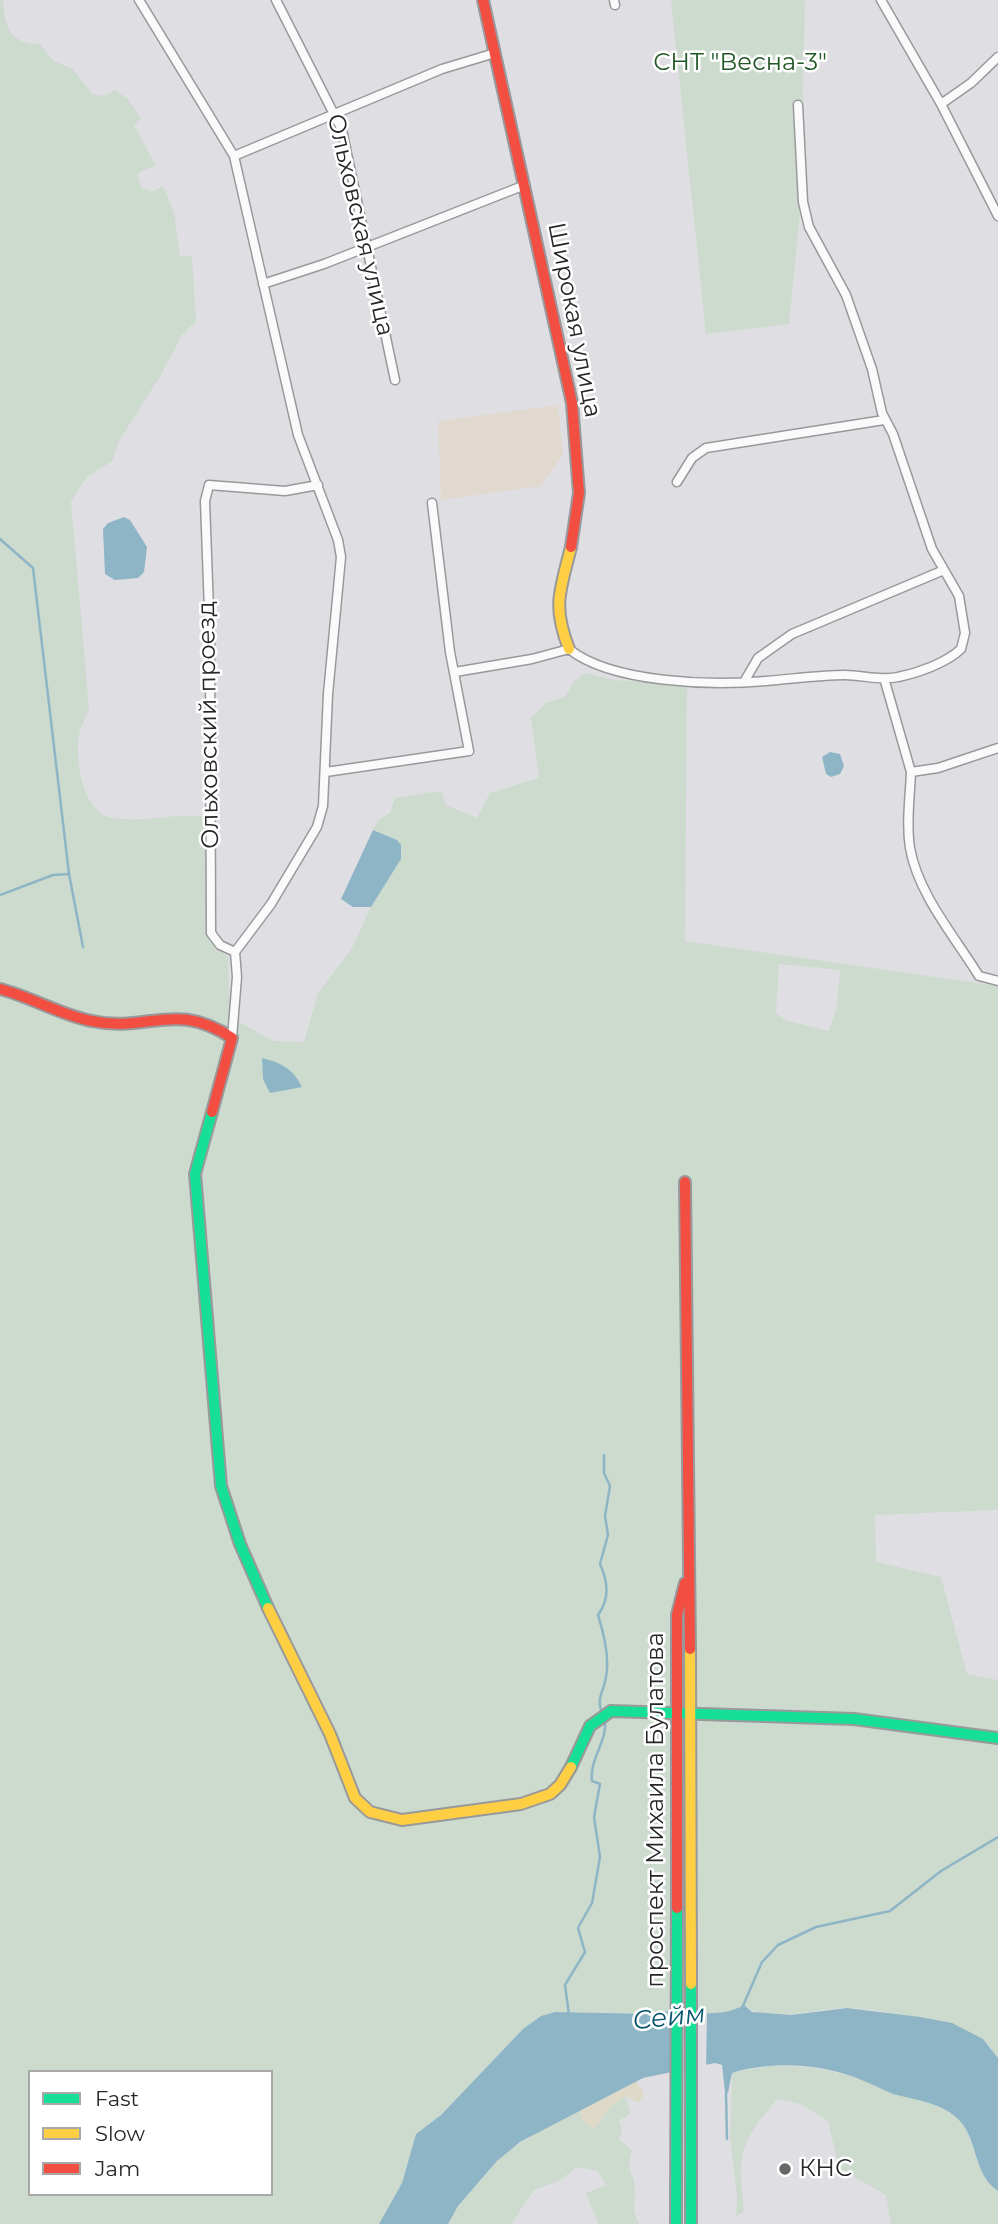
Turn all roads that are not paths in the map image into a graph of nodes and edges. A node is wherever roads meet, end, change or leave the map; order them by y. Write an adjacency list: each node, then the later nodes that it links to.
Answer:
1 (139, 0): 10 (street)
2 (276, 0): 9 (street, Ольховская улица)
3 (483, 0): 5 (street, Широкая улица)
4 (881, 0): 7 (street)
5 (495, 53): 9 (street); 11 (street, Широкая улица)
6 (998, 57): 7 (street)
7 (941, 104): 12 (street)
8 (798, 105): 16 (street)
9 (336, 113): 10 (street); 13 (street, Ольховская улица)
10 (234, 156): 14 (street)
11 (525, 185): 13 (street); 21 (street, Широкая улица)
12 (998, 216)
13 (367, 246): 14 (street); 15 (street, Ольховская улица)
14 (263, 284): 18 (street)
15 (395, 380)
16 (884, 420): 17 (street); 20 (street)
17 (677, 482)
18 (318, 485): 26 (street); 28 (street, Ольховский проезд)
19 (432, 503): 22 (street)
20 (944, 570): 23 (street); 24 (street)
21 (569, 649): 22 (street); 24 (street)
22 (455, 672): 26 (street)
23 (884, 678): 24 (street); 27 (street)
24 (744, 682)
25 (998, 748): 27 (street)
26 (326, 772): 28 (street)
27 (911, 772): 29 (street)
28 (235, 952): 31 (street)
29 (998, 981)
30 (0, 989): 31 (street)
31 (232, 1038): 34 (street)
32 (685, 1182): 33 (street, проспект Михаила Булатова)
33 (689, 1566): 34 (street, проспект Михаила Булатова); 35 (street, проспект Михаила Булатова)
34 (676, 1712): 35 (street); 37 (street, проспект Михаила Булатова)
35 (691, 1712): 36 (street); 38 (street, проспект Михаила Булатова)
36 (998, 1738)
37 (676, 2224)
38 (691, 2224)

